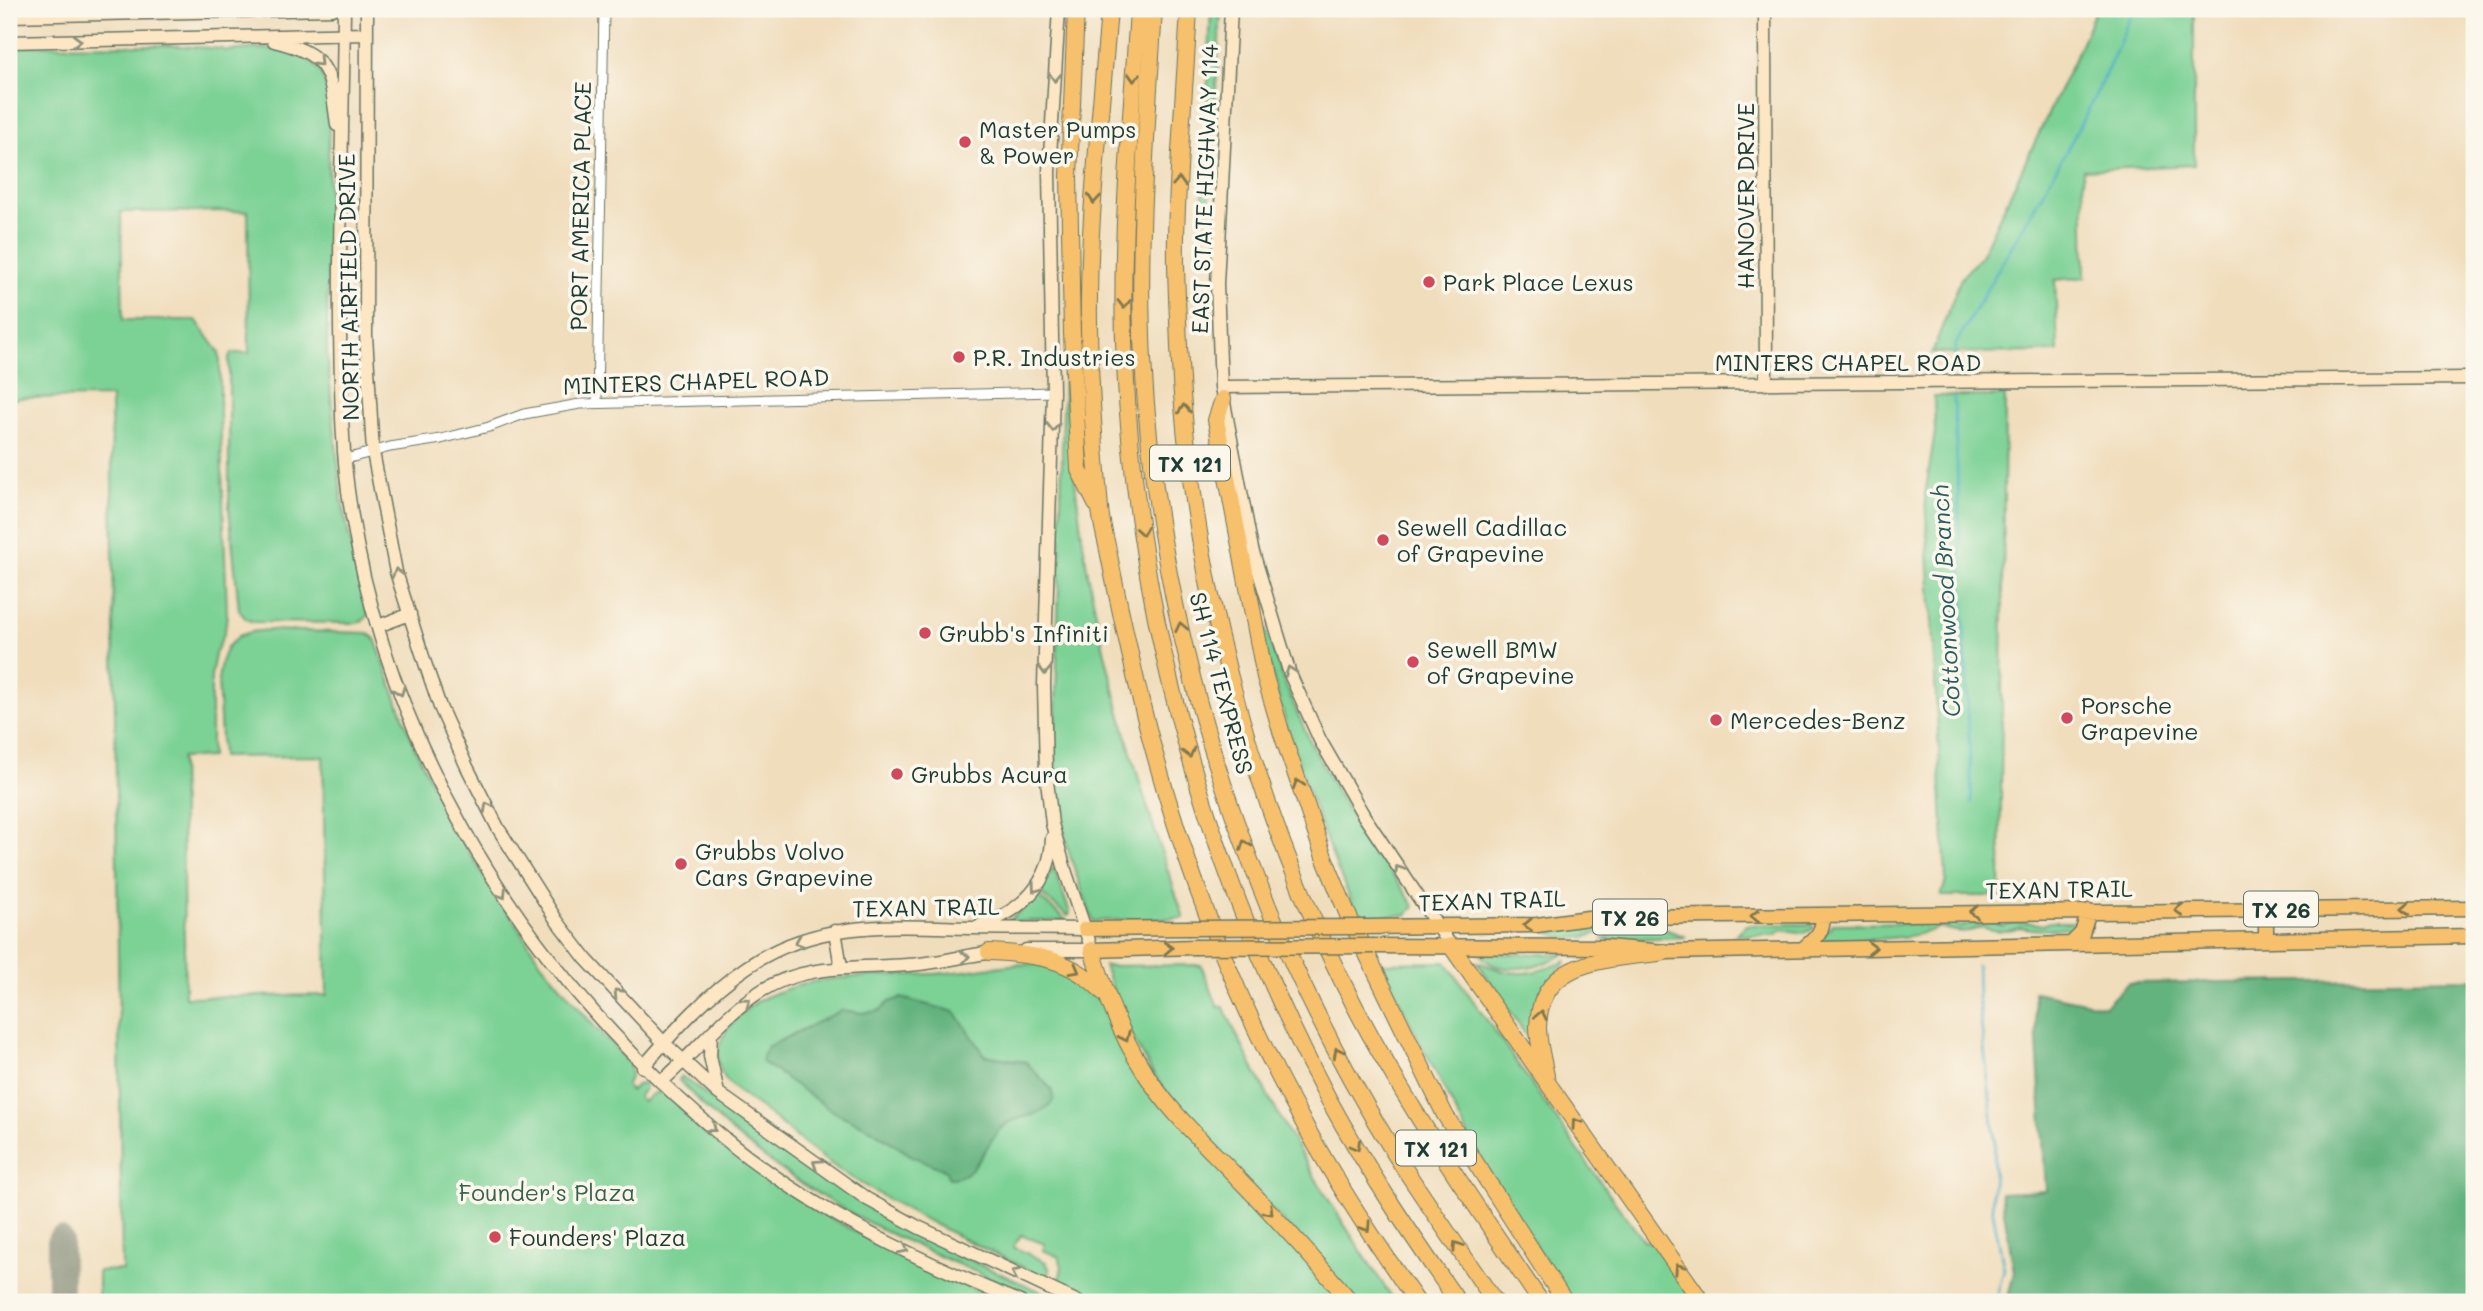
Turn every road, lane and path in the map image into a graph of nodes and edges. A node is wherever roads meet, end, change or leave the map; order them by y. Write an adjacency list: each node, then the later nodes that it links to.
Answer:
1 (307, 9): 2 (main road); 14 (main road)
2 (332, 9)
3 (344, 9): 16 (main road, NORTH AIRFIELD DRIVE)
4 (367, 9): 15 (main road, NORTH AIRFIELD DRIVE)
5 (604, 9): 24 (street, PORT AMERICA PLACE)
6 (1059, 9): 22 (main road, one-way to 22)
7 (1076, 9): 27 (highway)
8 (1109, 9): 27 (highway, one-way to 27)
9 (1138, 9): 60 (highway, SH 114 TEXPRESS, one-way to 60)
10 (1154, 9): 61 (highway, SH 114 TEXPRESS, one-way to 10)
11 (1189, 9): 62 (highway, TX 121, one-way to 11)
12 (1231, 9): 23 (main road, EAST STATE HIGHWAY 114)
13 (1765, 9): 21 (main road, HANOVER DRIVE)
14 (9, 16)
15 (367, 34): 16 (main road); 25 (main road, NORTH AIRFIELD DRIVE)
16 (344, 35): 17 (main road); 19 (main road, NORTH AIRFIELD DRIVE)
17 (257, 37): 18 (main road, one-way to 17); 19 (main road, one-way to 19)
18 (9, 42)
19 (342, 178): 26 (main road, NORTH AIRFIELD DRIVE)
20 (2474, 378): 21 (main road, MINTERS CHAPEL ROAD)
21 (1766, 384): 23 (main road, MINTERS CHAPEL ROAD)
22 (1053, 392): 24 (street, MINTERS CHAPEL ROAD); 30 (main road, one-way to 30)
23 (1222, 393): 35 (main road, EAST STATE HIGHWAY 114, one-way to 23); 63 (highway, one-way to 23)
24 (597, 403): 25 (street, MINTERS CHAPEL ROAD)
25 (373, 452): 26 (street, MINTERS CHAPEL ROAD); 28 (main road, NORTH AIRFIELD DRIVE, one-way to 25)
26 (346, 459): 29 (main road, NORTH AIRFIELD DRIVE)
27 (1100, 513): 59 (highway, one-way to 59)
28 (410, 614): 29 (main road); 50 (main road, NORTH AIRFIELD DRIVE, one-way to 28)
29 (378, 626): 52 (main road, NORTH AIRFIELD DRIVE, one-way to 52)
30 (1052, 824): 36 (main road, one-way to 36); 37 (main road)
31 (2474, 908): 32 (main road, TEXAN TRAIL / TX 26, one-way to 32)
32 (2266, 909): 33 (main road, TEXAN TRAIL / TX 26, one-way to 33); 40 (main road)
33 (2089, 911): 34 (main road, TEXAN TRAIL / TX 26, one-way to 34); 41 (main road)
34 (1824, 915): 35 (main road, TEXAN TRAIL / TX 26, one-way to 35); 43 (main road)
35 (1437, 926): 37 (main road, TEXAN TRAIL, bridge); 42 (main road, EAST STATE HIGHWAY 114)
36 (971, 928): 37 (main road, TEXAN TRAIL); 38 (main road, TEXAN TRAIL)
37 (1085, 929): 44 (main road)
38 (835, 931): 47 (main road); 50 (main road, TEXAN TRAIL, one-way to 50)
39 (2474, 936): 40 (main road, TEXAN TRAIL / TX 26)
40 (2266, 940): 41 (main road, TEXAN TRAIL / TX 26)
41 (2071, 944): 43 (main road, TEXAN TRAIL / TX 26, one-way to 41)
42 (1451, 946): 44 (main road, TEXAN TRAIL / TX 26, one-way to 42, bridge); 46 (main road, TEXAN TRAIL / TX 26); 54 (highway)
43 (1803, 949): 46 (main road, TEXAN TRAIL / TX 26)
44 (1092, 950): 45 (main road, TEXAN TRAIL); 48 (highway)
45 (989, 952): 47 (main road, TEXAN TRAIL, one-way to 45); 48 (highway, one-way to 48)
46 (1664, 952): 54 (highway, one-way to 46)
47 (841, 967): 49 (main road, TEXAN TRAIL, one-way to 47)
48 (1106, 995): 58 (highway, one-way to 58)
49 (711, 1033): 51 (main road, TEXAN TRAIL); 55 (main road)
50 (664, 1043): 51 (main road, NORTH AIRFIELD DRIVE); 52 (main road, TEXAN TRAIL)
51 (685, 1062): 53 (main road, TEXAN TRAIL); 55 (main road, NORTH AIRFIELD DRIVE)
52 (643, 1067): 53 (main road, NORTH AIRFIELD DRIVE)
53 (662, 1082): 56 (main road, NORTH AIRFIELD DRIVE, one-way to 56)
54 (1547, 1082): 64 (highway, one-way to 54)
55 (718, 1093): 57 (main road, NORTH AIRFIELD DRIVE, one-way to 55)
56 (1020, 1302)
57 (1078, 1302)
58 (1351, 1302)
59 (1416, 1302)
60 (1458, 1302)
61 (1496, 1302)
62 (1541, 1302)
63 (1565, 1302)
64 (1702, 1302)

